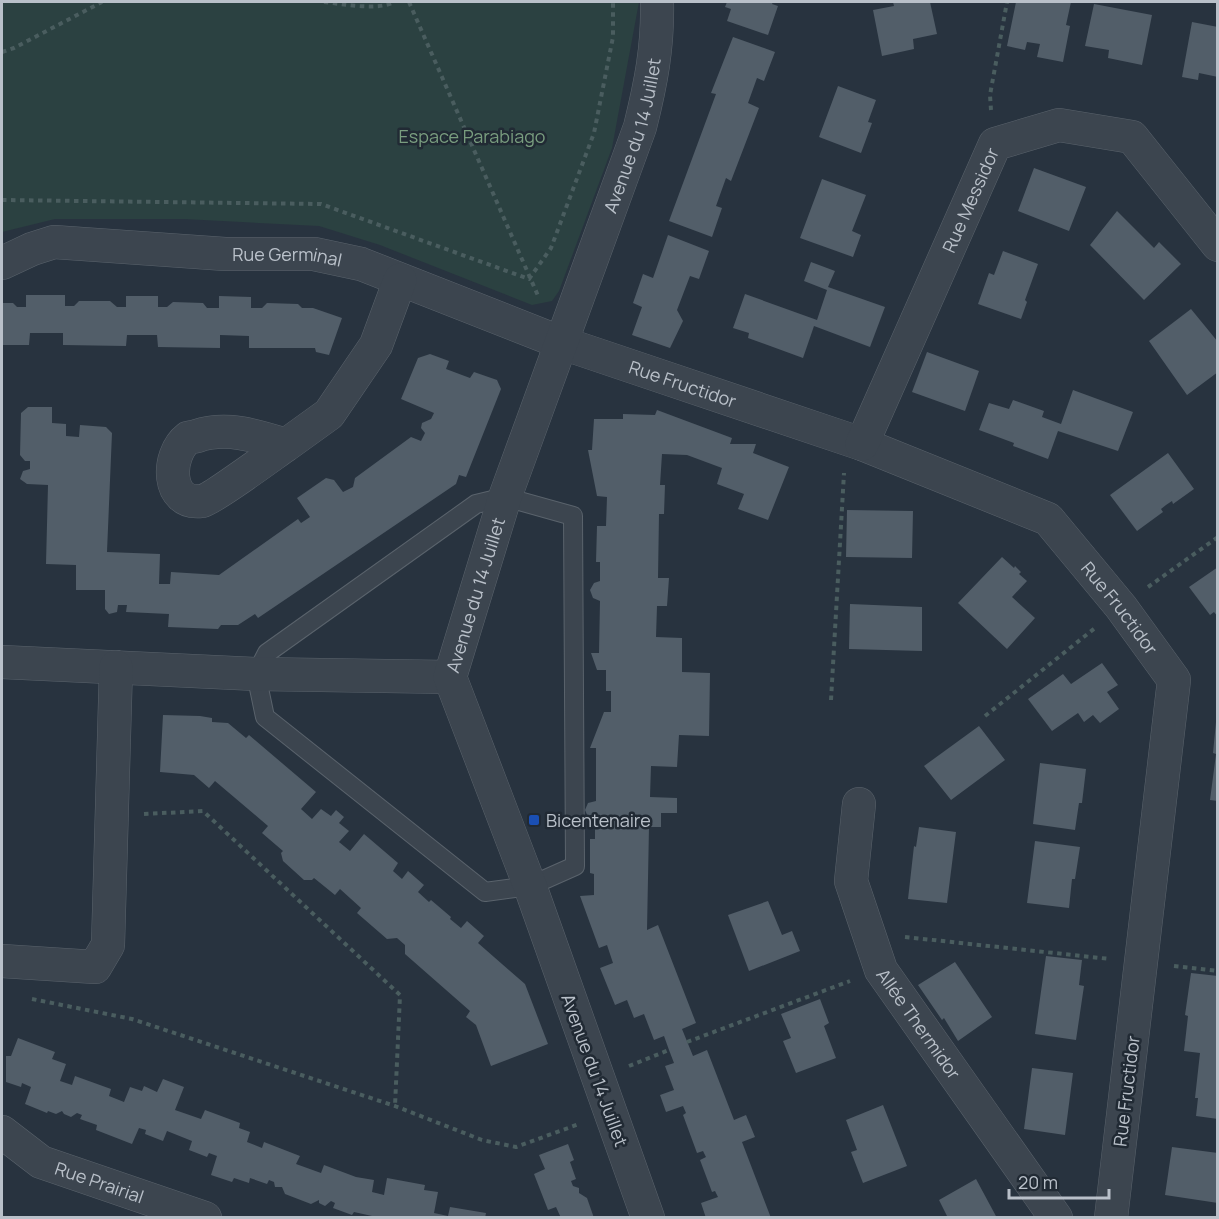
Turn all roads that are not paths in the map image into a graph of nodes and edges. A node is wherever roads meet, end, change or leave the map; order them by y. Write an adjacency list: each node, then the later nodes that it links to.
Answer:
1 (657, 2): 5 (street, Avenue du 14 Juillet)
2 (1218, 245): 6 (street, Rue Messidor)
3 (2, 263): 4 (street, Rue Germinal)
4 (400, 280): 5 (street, Rue Germinal); 7 (street)
5 (562, 343): 6 (street, Rue Fructidor); 8 (street, Avenue du 14 Juillet)
6 (854, 441): 20 (street, Rue Fructidor)
7 (286, 445)
8 (505, 497): 11 (lane); 12 (street, Avenue du 14 Juillet); 14 (lane)
9 (2, 662): 10 (street)
10 (116, 667): 11 (street); 15 (street)
11 (256, 674): 12 (street); 14 (lane)
12 (450, 677): 14 (street, Avenue du 14 Juillet)
13 (859, 804): 19 (street, Allée Thermidor)
14 (530, 886): 18 (street, Avenue du 14 Juillet)
15 (2, 961)
16 (2, 1132): 17 (street, Rue Prairial)
17 (205, 1218)
18 (648, 1218)
19 (1056, 1218)
20 (1111, 1218)

